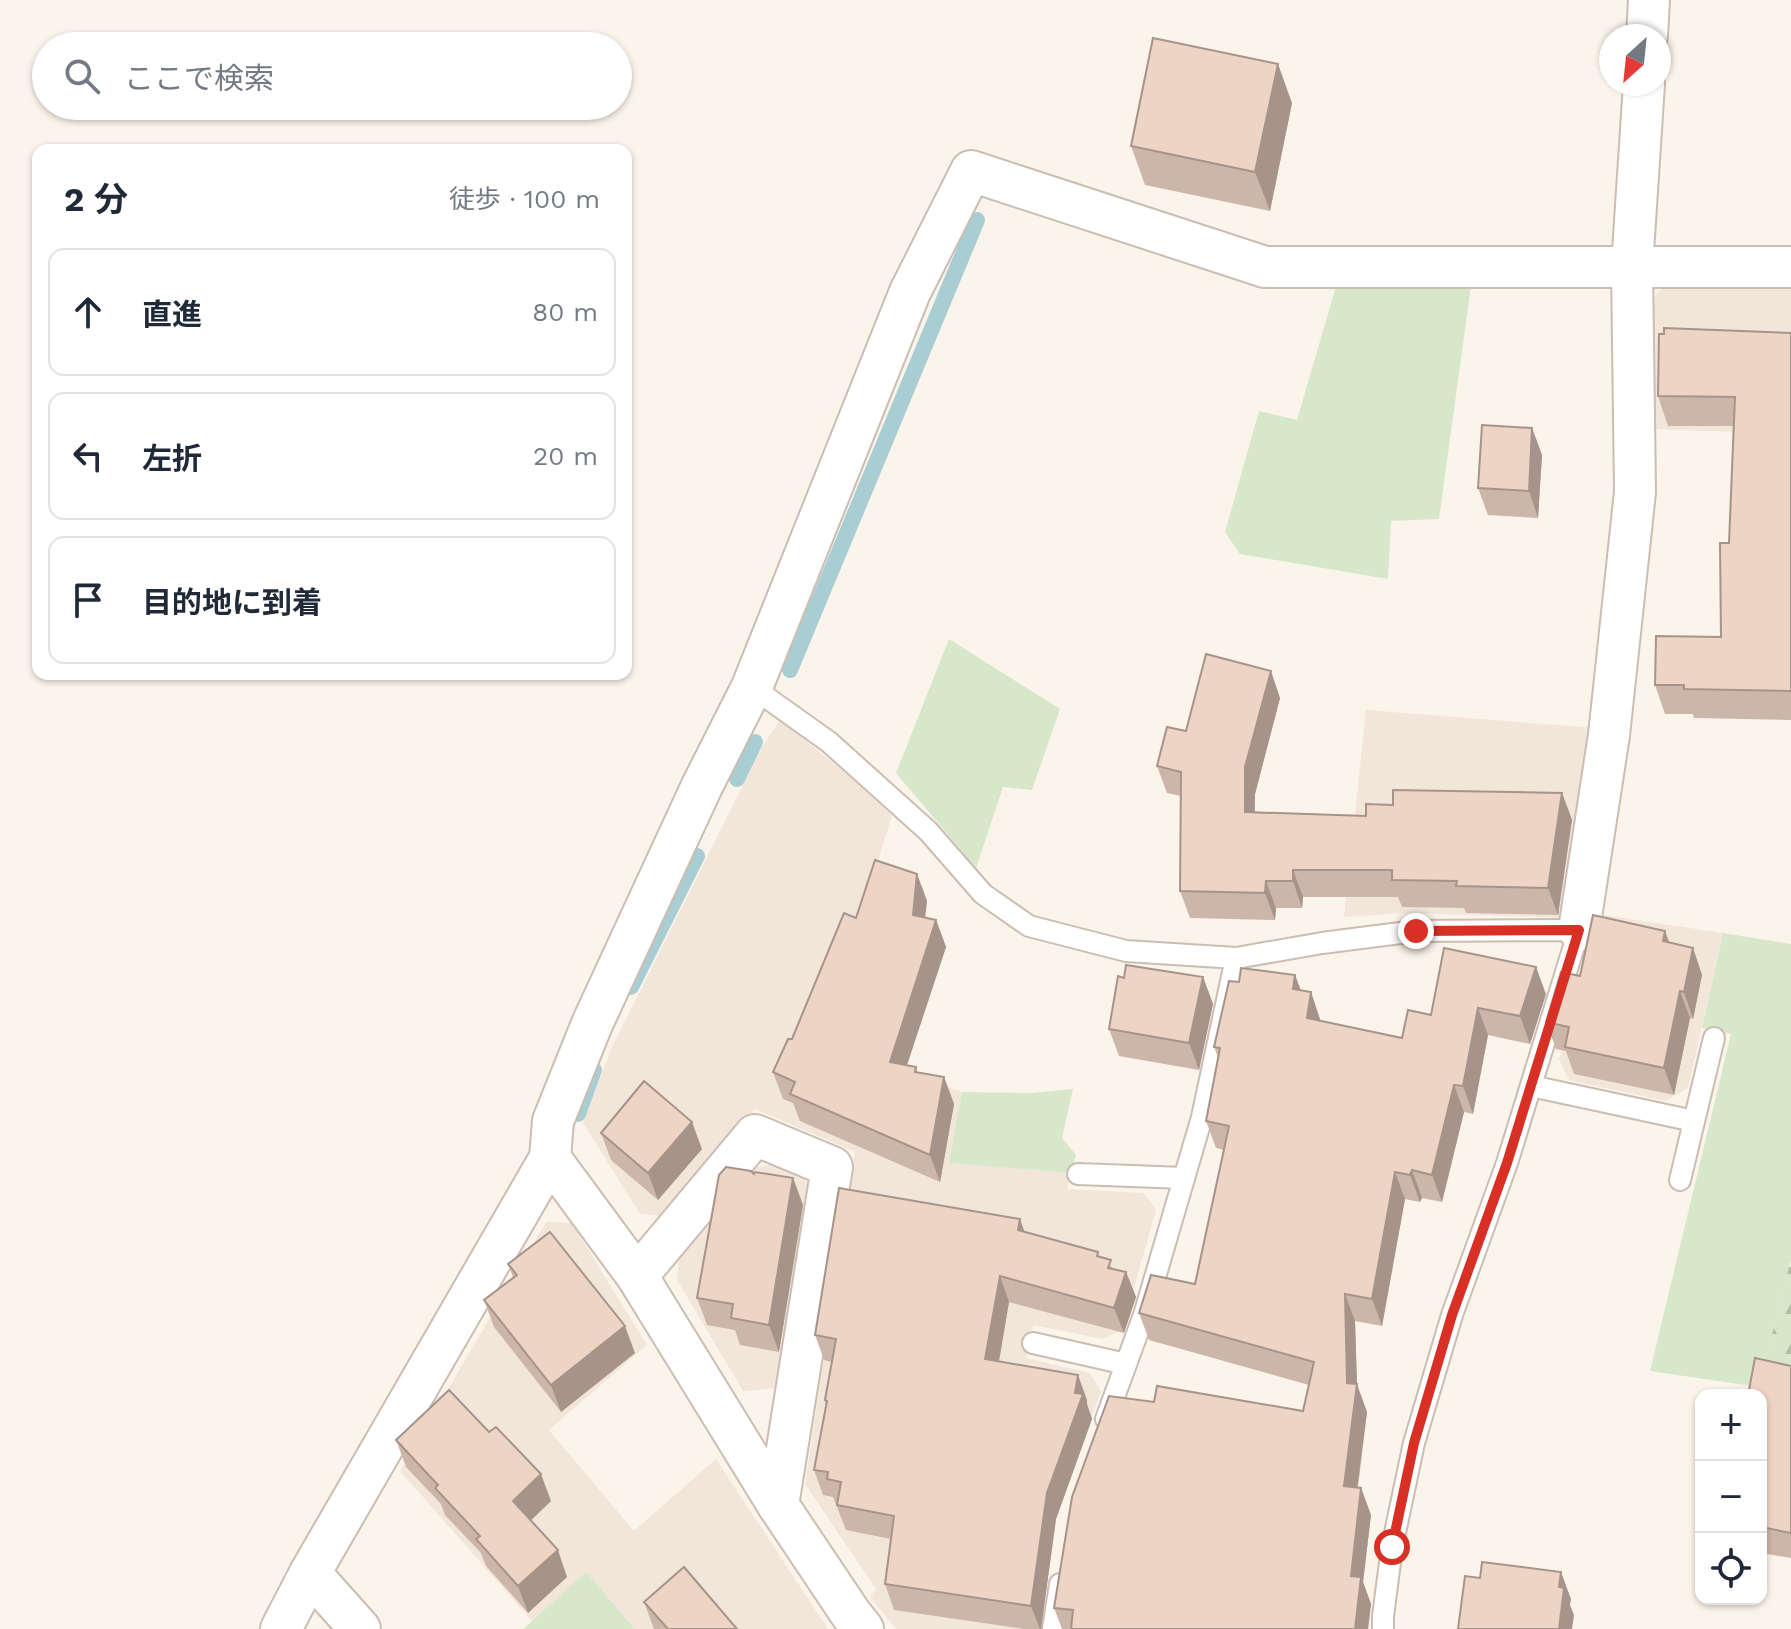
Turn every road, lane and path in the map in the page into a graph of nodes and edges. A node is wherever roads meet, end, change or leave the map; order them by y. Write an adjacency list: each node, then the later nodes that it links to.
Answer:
1 (1649, 0): 2 (street)
2 (1648, 24)
3 (1643, 96): 4 (street)
4 (1632, 267): 5 (street); 6 (street); 7 (street)
5 (1791, 267)
6 (752, 687): 8 (lane); 12 (street)
7 (1579, 930): 8 (lane); 10 (lane)
8 (1236, 958): 14 (lane)
9 (1714, 1038): 11 (lane)
10 (1531, 1086): 11 (lane); 27 (lane)
11 (1694, 1121): 15 (lane)
12 (550, 1158): 16 (street); 22 (street)
13 (1078, 1174): 14 (lane)
14 (1184, 1178): 18 (lane)
15 (1680, 1180)
16 (637, 1276): 20 (street); 20 (street)
17 (1033, 1343): 18 (lane)
18 (1126, 1364): 19 (lane)
19 (1100, 1435)
20 (778, 1505): 25 (street)
21 (1062, 1567): 26 (lane)
22 (310, 1573): 23 (street); 24 (street)
23 (281, 1629)
24 (360, 1629)
25 (863, 1629)
26 (1053, 1629)
27 (1383, 1629)

